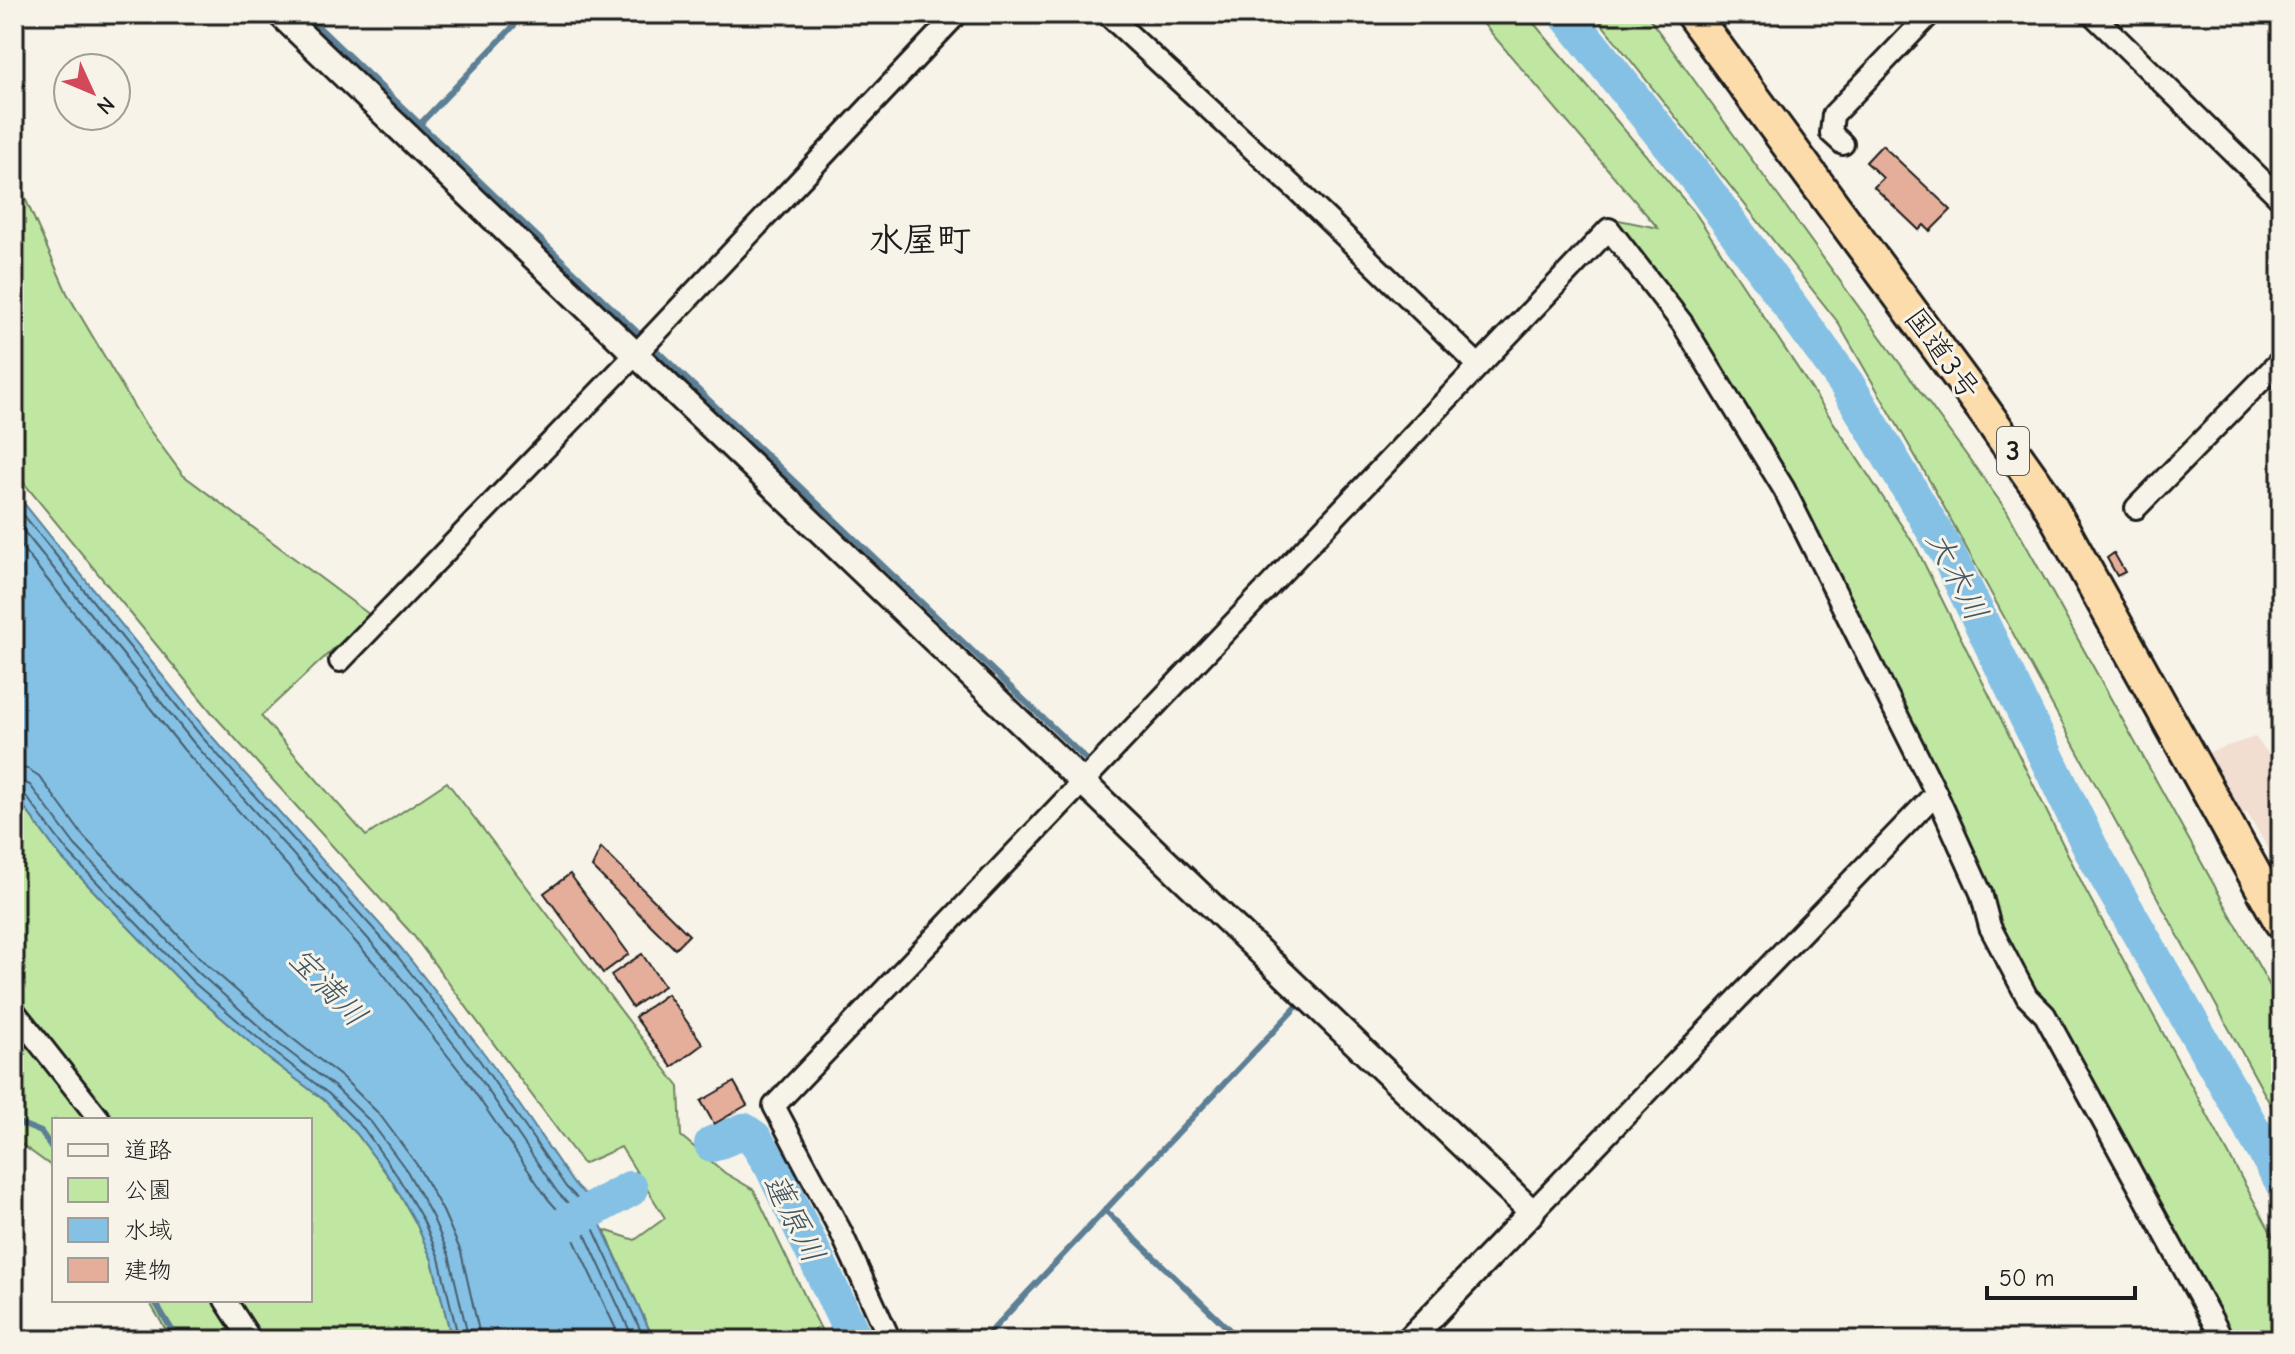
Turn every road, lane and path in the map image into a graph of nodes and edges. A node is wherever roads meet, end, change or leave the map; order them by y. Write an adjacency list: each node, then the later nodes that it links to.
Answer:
1 (280, 14): 9 (street)
2 (957, 14): 9 (street)
3 (1107, 14): 11 (street)
4 (1692, 14): 16 (highway, 国道3号 / 3)
5 (1930, 14): 7 (street)
6 (2092, 14): 8 (street)
7 (1843, 144)
8 (2281, 199)
9 (635, 355): 13 (street); 14 (street)
10 (2281, 360): 12 (street)
11 (1477, 364): 14 (street); 15 (street)
12 (2136, 508)
13 (340, 661)
14 (1084, 782): 19 (street); 22 (street)
15 (1936, 793): 19 (street); 24 (street)
16 (2281, 922)
17 (14, 1011): 18 (street)
18 (98, 1118)
19 (1532, 1212): 23 (street)
20 (226, 1302): 21 (street)
21 (251, 1340)
22 (890, 1340)
23 (1409, 1340)
24 (2223, 1340)

